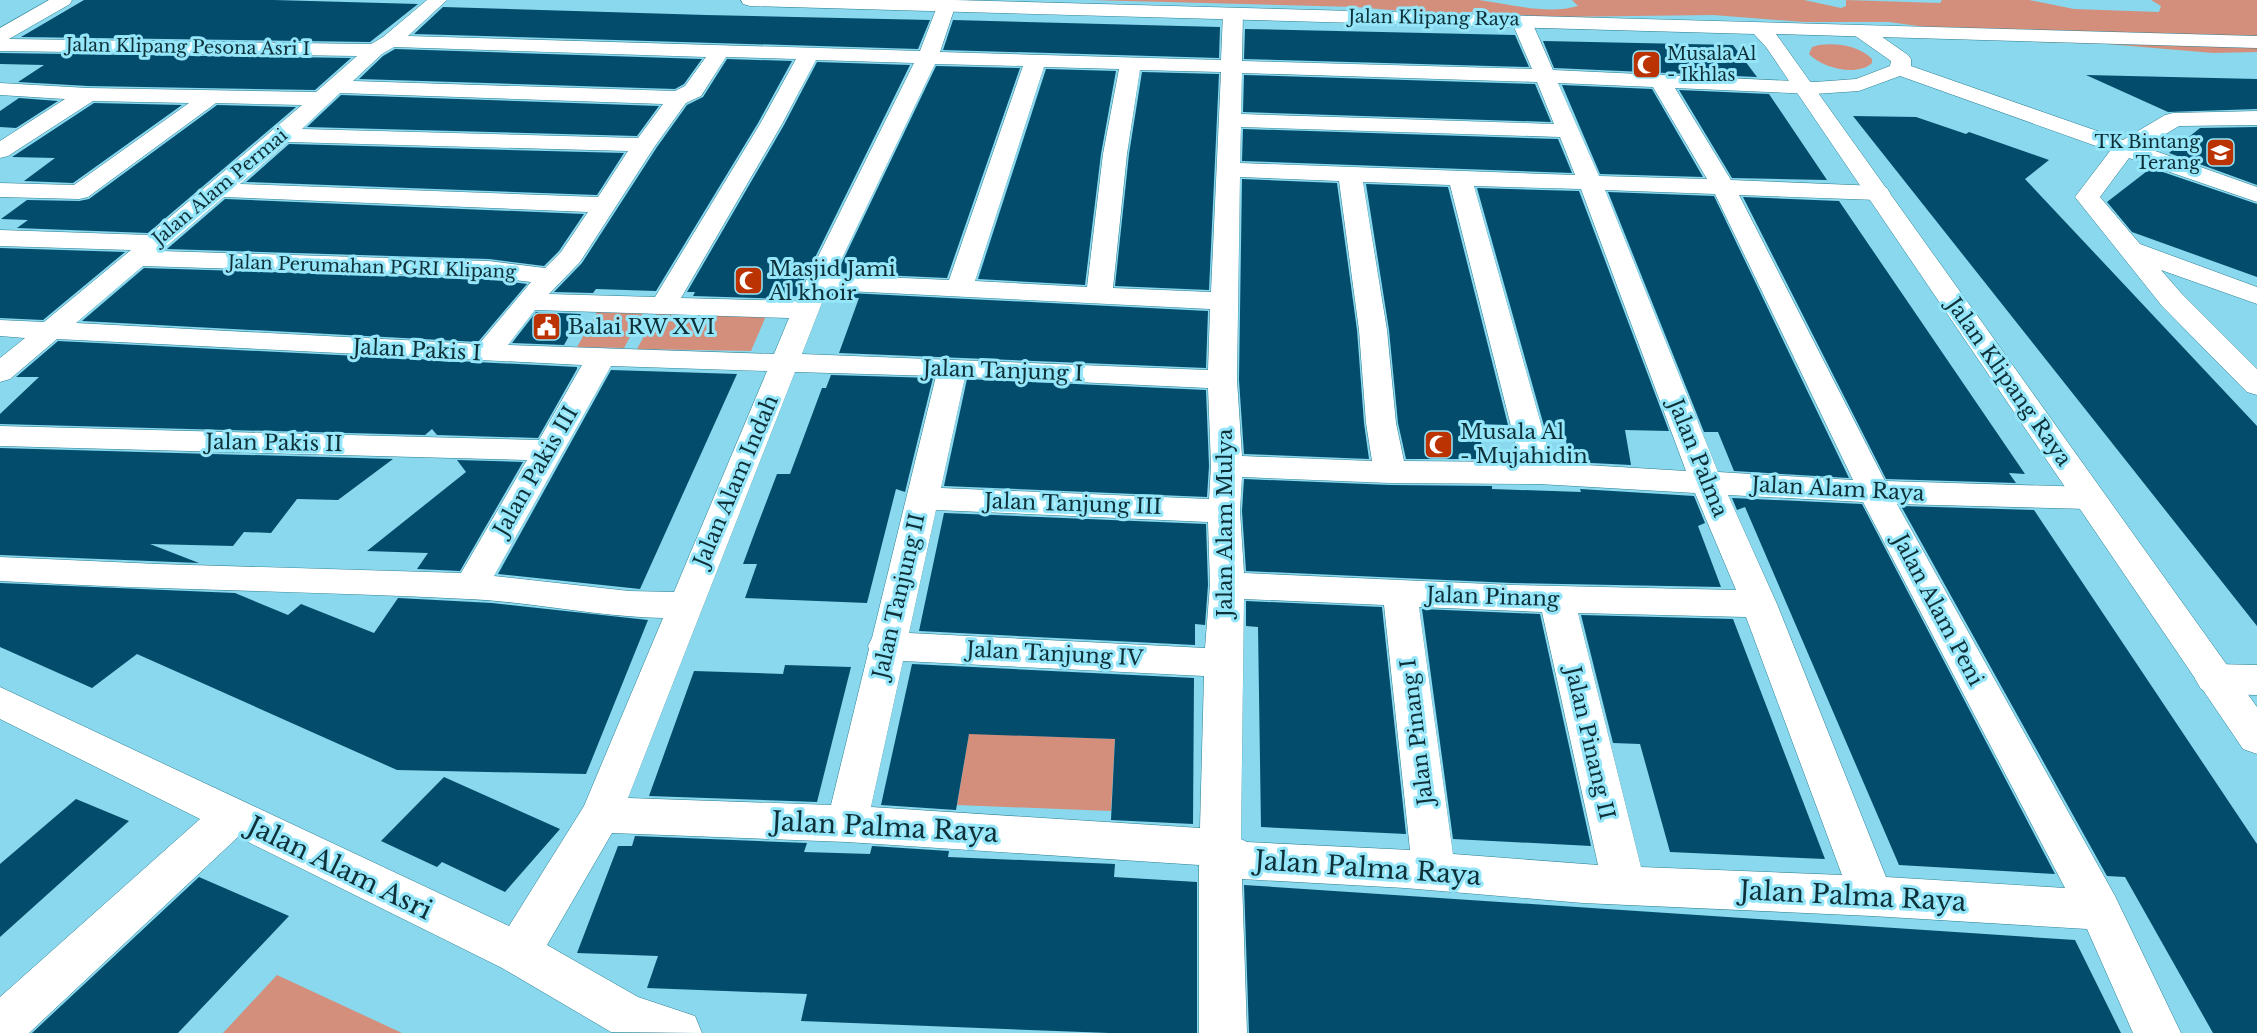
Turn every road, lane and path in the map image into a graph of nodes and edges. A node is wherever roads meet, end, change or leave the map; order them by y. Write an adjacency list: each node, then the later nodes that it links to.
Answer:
1 (63, 0): 9 (street)
2 (438, 0): 12 (street, Jalan Alam Permai)
3 (750, 0): 4 (street, Jalan Klipang Raya)
4 (947, 4): 5 (street, Jalan Klipang Raya); 15 (street, Jalan Alam Indah)
5 (1233, 13): 6 (street, Jalan Klipang Raya); 18 (street, Jalan Alam Mulya)
6 (1521, 20): 7 (street, Jalan Klipang Raya); 20 (street, Jalan Palma)
7 (1759, 28): 8 (street, Jalan Klipang Raya); 22 (street, Jalan Klipang Raya)
8 (1861, 31): 10 (street, Jalan Klipang Raya); 19 (street)
9 (0, 36)
10 (2257, 42)
11 (0, 45): 12 (street, Jalan Klipang Pesona Asri I)
12 (382, 46): 13 (street); 24 (street, Jalan Alam Permai)
13 (719, 52): 14 (street); 27 (street)
14 (809, 54): 15 (street); 55 (street)
15 (928, 56): 16 (street); 51 (street, Jalan Alam Indah)
16 (1035, 62): 17 (street); 49 (street)
17 (1130, 65): 18 (street); 50 (street)
18 (1230, 67): 20 (street); 29 (street, Jalan Alam Mulya)
19 (1900, 69): 22 (street); 33 (street)
20 (1544, 76): 21 (street); 30 (street, Jalan Palma)
21 (1661, 81): 22 (street); 39 (street, Jalan Alam Peni)
22 (1804, 87): 42 (street, Jalan Klipang Raya)
23 (0, 89): 25 (street)
24 (329, 93): 26 (street); 27 (street); 31 (street, Jalan Alam Permai)
25 (88, 94): 26 (street); 34 (street)
26 (209, 98): 40 (street)
27 (678, 98): 32 (street)
28 (2256, 119): 33 (street)
29 (1229, 120): 30 (street); 35 (street, Jalan Alam Mulya)
30 (1569, 131): 38 (street, Jalan Palma)
31 (282, 135): 32 (street); 41 (street, Jalan Alam Permai)
32 (644, 145): 44 (street)
33 (2123, 150): 43 (street); 46 (street)
34 (0, 151)
35 (1228, 169): 36 (street); 54 (street, Jalan Alam Mulya)
36 (1350, 176): 37 (street); 68 (street)
37 (1460, 178): 38 (street); 69 (street)
38 (1591, 184): 39 (street); 70 (street, Jalan Palma)
39 (1723, 186): 42 (street); 71 (street, Jalan Alam Peni)
40 (0, 190)
41 (217, 190): 44 (street); 47 (street, Jalan Alam Permai)
42 (1878, 193): 73 (street, Jalan Klipang Raya)
43 (2257, 195)
44 (605, 205): 48 (street)
45 (0, 238): 47 (street, Jalan Perumahan PGRI Klipang)
46 (2130, 249): 52 (street); 64 (street)
47 (146, 250): 48 (street, Jalan Perumahan PGRI Klipang); 57 (street, Jalan Alam Permai)
48 (552, 277): 53 (street)
49 (960, 288): 50 (street); 51 (street)
50 (1099, 295): 54 (street)
51 (812, 296): 55 (street); 60 (street, Jalan Alam Indah)
52 (2257, 296)
53 (527, 302): 55 (street); 58 (street)
54 (1222, 302): 63 (street, Jalan Alam Mulya)
55 (663, 306)
56 (0, 328): 57 (street, Jalan Pakis I)
57 (50, 331): 58 (street, Jalan Pakis I); 62 (street, Jalan Alam Permai)
58 (488, 353): 59 (street, Jalan Pakis I)
59 (601, 357): 60 (street, Jalan Pakis I); 66 (street, Jalan Pakis III)
60 (785, 364): 61 (street, Jalan Tanjung I); 81 (street, Jalan Alam Indah)
61 (953, 368): 63 (street, Jalan Tanjung I); 72 (street, Jalan Tanjung II)
62 (0, 373)
63 (1222, 380): 67 (street, Jalan Alam Mulya)
64 (2257, 386)
65 (0, 436): 66 (street, Jalan Pakis II)
66 (549, 450): 77 (street, Jalan Pakis III)
67 (1227, 466): 68 (street, Jalan Alam Raya); 74 (street, Jalan Alam Mulya)
68 (1390, 472): 69 (street, Jalan Alam Raya)
69 (1539, 473): 70 (street, Jalan Alam Raya)
70 (1709, 483): 71 (street, Jalan Alam Raya); 80 (street, Jalan Palma)
71 (1875, 492): 73 (street, Jalan Alam Raya); 95 (street, Jalan Alam Peni)
72 (922, 498): 74 (street, Jalan Tanjung III); 82 (street, Jalan Tanjung II)
73 (2089, 498): 84 (street, Jalan Klipang Raya)
74 (1224, 511): 76 (street, Jalan Alam Mulya)
75 (0, 569): 77 (street)
76 (1227, 585): 78 (street, Jalan Pinang); 83 (street, Jalan Alam Mulya)
77 (471, 586): 81 (street)
78 (1400, 593): 79 (street, Jalan Pinang); 92 (street, Jalan Pinang I)
79 (1557, 600): 80 (street, Jalan Pinang); 93 (street, Jalan Pinang II)
80 (1759, 604): 94 (street, Jalan Palma)
81 (685, 605): 88 (street, Jalan Alam Indah)
82 (886, 646): 83 (street, Jalan Tanjung IV); 90 (street, Jalan Tanjung II)
83 (1223, 663): 91 (street, Jalan Alam Mulya)
84 (2214, 679): 85 (street); 87 (street, Jalan Klipang Raya)
85 (2257, 680)
86 (0, 702): 89 (street, Jalan Alam Asri)
87 (2257, 738)
88 (601, 815): 90 (street, Jalan Palma Raya); 96 (street, Jalan Alam Indah)
89 (231, 816): 96 (street, Jalan Alam Asri); 97 (street)
90 (847, 824): 91 (street, Jalan Palma Raya)
91 (1220, 850): 92 (street, Jalan Palma Raya); 99 (street, Jalan Alam Mulya)
92 (1434, 871): 93 (street, Jalan Palma Raya)
93 (1624, 886): 94 (street, Jalan Palma Raya)
94 (1872, 896): 95 (street, Jalan Palma Raya)
95 (2100, 910): 100 (street, Jalan Alam Peni)
96 (518, 953): 98 (street, Jalan Alam Asri)
97 (0, 1028)
98 (678, 1033)
99 (1223, 1033)
100 (2157, 1033)

